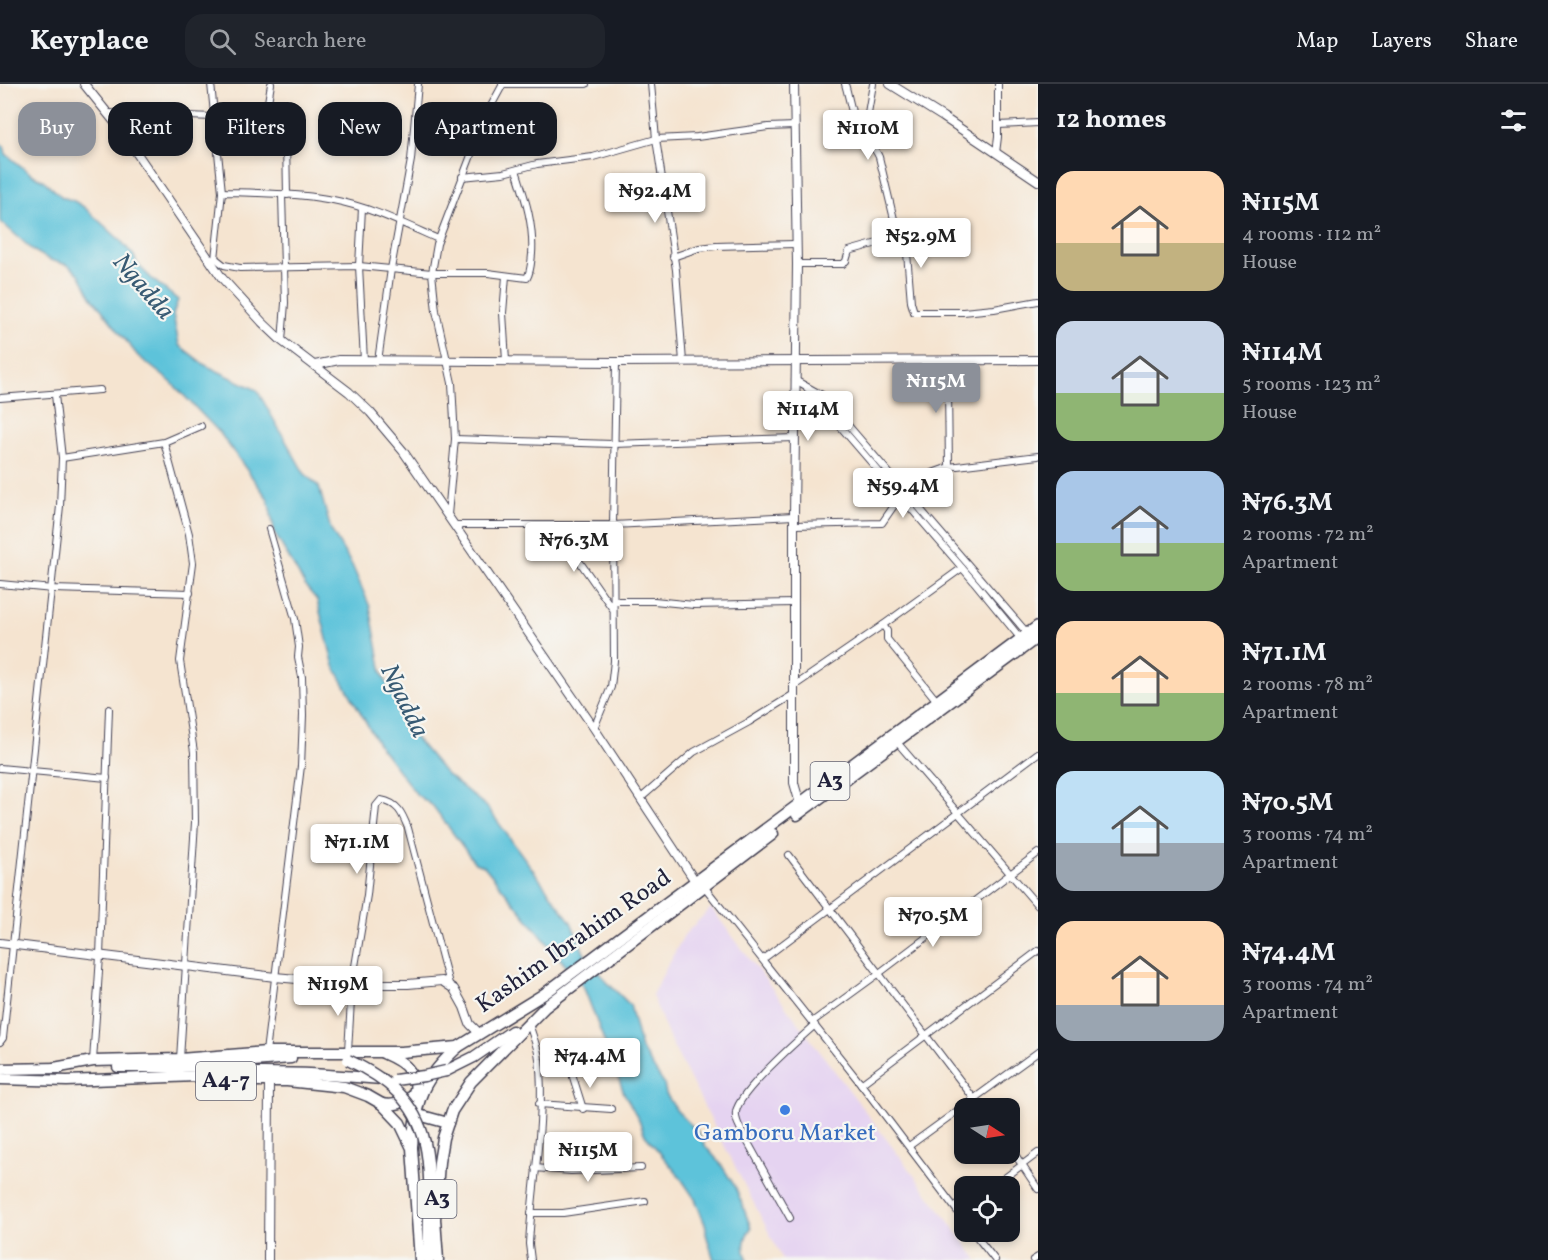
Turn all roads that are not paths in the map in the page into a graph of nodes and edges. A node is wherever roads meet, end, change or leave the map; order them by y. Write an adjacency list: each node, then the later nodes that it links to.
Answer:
1 (84, 84): 16 (street)
2 (211, 84): 14 (street)
3 (271, 84): 15 (street)
4 (418, 84): 32 (street)
5 (502, 84): 6 (street); 27 (street)
6 (540, 84): 7 (street)
7 (585, 84)
8 (651, 84): 21 (street)
9 (794, 84): 19 (main road)
10 (844, 84): 20 (street)
11 (873, 84): 20 (street)
12 (890, 84): 22 (main road)
13 (998, 84): 18 (street)
14 (213, 102)
15 (268, 102)
16 (108, 113)
17 (1038, 123): 18 (street)
18 (999, 125): 22 (street)
19 (795, 126): 21 (street); 35 (main road)
20 (864, 136): 34 (street)
21 (656, 139): 26 (street); 36 (street)
22 (996, 153): 28 (main road)
23 (137, 156): 41 (street)
24 (218, 156): 29 (street)
25 (286, 156): 30 (street)
26 (516, 170): 27 (street); 44 (street)
27 (462, 177): 33 (street)
28 (1038, 181)
29 (222, 192): 30 (street); 37 (street)
30 (285, 195): 31 (street); 39 (street)
31 (362, 207): 32 (street); 40 (street)
32 (400, 221): 33 (street); 42 (street)
33 (438, 239): 43 (street)
34 (898, 240): 38 (street); 45 (street)
35 (795, 244): 36 (street); 38 (main road)
36 (673, 257): 55 (street)
37 (215, 258): 39 (street); 41 (street)
38 (797, 264): 50 (main road)
39 (284, 266): 40 (street); 46 (street)
40 (359, 266): 42 (street); 51 (street)
41 (213, 268): 46 (street)
42 (391, 269): 43 (street); 52 (street)
43 (432, 273): 44 (street); 53 (street)
44 (506, 276): 49 (street)
45 (1038, 301)
46 (282, 341): 56 (street)
47 (945, 360): 48 (street); 50 (street); 69 (street)
48 (1038, 360)
49 (506, 361): 53 (street); 54 (street)
50 (796, 361): 55 (street); 57 (main road)
51 (364, 362): 52 (street); 56 (street)
52 (378, 362): 53 (street)
53 (448, 362): 64 (street)
54 (616, 362): 55 (street); 66 (street)
55 (683, 362)
56 (315, 365): 72 (street)
57 (795, 380): 58 (street); 63 (main road)
58 (805, 384): 70 (street); 71 (street)
59 (100, 390): 60 (street)
60 (54, 395): 61 (street); 68 (street)
61 (0, 398)
62 (201, 426): 65 (street)
63 (795, 438): 66 (street); 73 (main road)
64 (455, 439): 66 (street); 72 (street)
65 (164, 442): 68 (street); 81 (street)
66 (613, 444): 76 (street)
67 (1038, 456): 69 (street)
68 (62, 458): 80 (street)
69 (949, 466): 70 (street)
70 (899, 485): 87 (street)
71 (900, 497): 73 (street); 78 (street)
72 (448, 515): 74 (street)
73 (794, 520): 76 (street); 83 (main road)
74 (456, 525): 75 (street); 91 (street)
75 (554, 525): 76 (street); 84 (street)
76 (613, 525): 82 (street)
77 (269, 529): 113 (street)
78 (963, 568): 85 (street); 87 (street)
79 (0, 584): 80 (street)
80 (53, 589): 81 (street); 95 (street)
81 (190, 593): 111 (street)
82 (614, 601): 83 (street); 84 (street)
83 (794, 603): 88 (main road)
84 (614, 610): 91 (street)
85 (883, 625): 88 (street); 89 (street)
86 (1038, 626): 87 (highway, Kashim Ibrahim Road / A3)
87 (1030, 640): 89 (highway, Kashim Ibrahim Road / A3); 92 (highway, Kashim Ibrahim Road / A3)
88 (794, 690): 97 (street); 98 (main road)
89 (938, 701): 92 (highway, Kashim Ibrahim Road / A3)
90 (109, 709): 96 (street)
91 (594, 728): 97 (street)
92 (894, 739): 98 (highway, Kashim Ibrahim Road / A3); 99 (street); 103 (highway, Kashim Ibrahim Road / A3)
93 (1038, 753): 99 (street)
94 (0, 768): 95 (street)
95 (33, 772): 96 (street); 107 (street)
96 (107, 778): 109 (street)
97 (641, 798): 103 (street)
98 (800, 804): 103 (highway, Kashim Ibrahim Road / A3)
99 (957, 813): 102 (street); 105 (street)
100 (1038, 853): 102 (street)
101 (789, 855): 105 (street)
102 (1011, 874): 104 (street); 112 (street)
103 (699, 883): 110 (street); 116 (highway, Kashim Ibrahim Road / A3)
104 (1038, 906)
105 (829, 908): 110 (street); 112 (street)
106 (0, 943): 107 (main road)
107 (13, 945): 109 (main road); 121 (street)
108 (1038, 951): 120 (street)
109 (100, 956): 111 (main road); 128 (street)
110 (763, 959): 118 (street)
111 (186, 966): 113 (main road); 127 (street)
112 (878, 974): 118 (street); 120 (street)
113 (275, 977): 114 (main road); 124 (street)
114 (352, 984): 115 (main road); 115 (street); 126 (street)
115 (449, 984): 119 (main road)
116 (547, 1001): 117 (highway, Kashim Ibrahim Road / A3); 119 (highway, Kashim Ibrahim Road / A3); 131 (highway, A4-7, bridge)
117 (529, 1023): 139 (street); 144 (highway, Kashim Ibrahim Road / A3)
118 (813, 1023): 135 (street); 158 (street)
119 (480, 1034): 122 (highway, Kashim Ibrahim Road / A3)
120 (926, 1036): 135 (street); 136 (street)
121 (0, 1042)
122 (458, 1047): 123 (highway, Kashim Ibrahim Road / A3); 142 (highway)
123 (378, 1051): 126 (highway, Kashim Ibrahim Road / A3); 138 (highway)
124 (266, 1052): 126 (highway, Kashim Ibrahim Road / A3); 127 (highway, Kashim Ibrahim Road / A3)
125 (1038, 1052): 137 (street)
126 (348, 1055): 129 (highway, A4-7); 163 (highway, A3, bridge)
127 (180, 1059): 128 (highway, Kashim Ibrahim Road / A3)
128 (93, 1061): 129 (highway, Kashim Ibrahim Road / A3)
129 (54, 1068): 130 (highway, A4-7)
130 (0, 1070)
131 (196, 1076): 133 (highway, A4-7); 134 (highway, A4-7)
132 (573, 1077): 140 (street)
133 (0, 1079)
134 (270, 1080): 138 (highway, A4-7); 161 (street)
135 (861, 1084): 145 (street)
136 (972, 1098)
137 (974, 1098)
138 (381, 1104): 146 (highway, A4-7)
139 (539, 1104): 140 (street); 151 (street)
140 (583, 1109): 141 (street)
141 (610, 1109)
142 (416, 1113): 144 (highway); 146 (highway)
143 (954, 1113): 145 (street)
144 (448, 1123): 164 (highway, Kashim Ibrahim Road / A3)
145 (909, 1146): 156 (street)
146 (412, 1148): 148 (highway, A4-7)
147 (1038, 1154): 150 (street)
148 (414, 1161): 162 (highway, A3)
149 (1020, 1161): 150 (street)
150 (1023, 1165): 153 (street); 154 (street)
151 (535, 1168): 152 (street); 157 (street)
152 (642, 1168)
153 (1008, 1176)
154 (1038, 1189)
155 (645, 1201): 157 (street)
156 (954, 1201)
157 (531, 1213): 165 (street)
158 (790, 1218)
159 (980, 1242): 166 (street)
160 (1038, 1257): 167 (street)
161 (268, 1260)
162 (420, 1260)
163 (429, 1260)
164 (438, 1260)
165 (531, 1260)
166 (994, 1260)
167 (1033, 1260)

